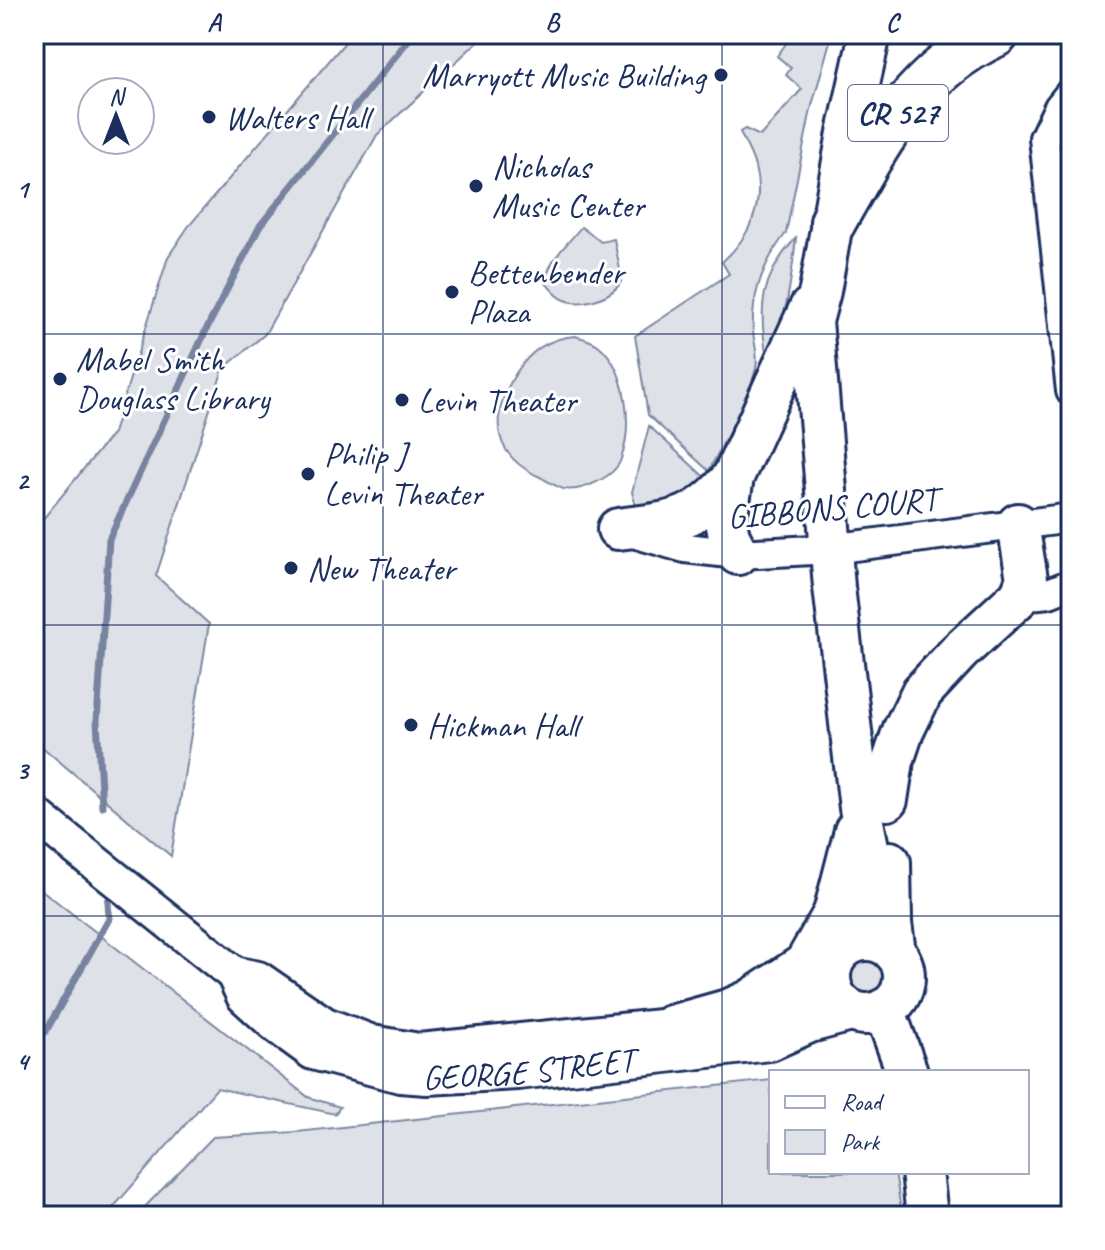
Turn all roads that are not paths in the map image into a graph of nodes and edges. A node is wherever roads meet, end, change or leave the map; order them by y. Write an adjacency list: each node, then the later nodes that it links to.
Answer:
1 (870, 34): 4 (main road, GEORGE STREET)
2 (996, 34): 4 (highway, CR 527)
3 (1071, 92): 6 (street)
4 (833, 222): 5 (main road, GEORGE STREET)
5 (820, 291): 7 (main road); 11 (main road, GEORGE STREET)
6 (1071, 391)
7 (733, 477): 10 (main road); 12 (main road)
8 (1071, 518): 9 (street, GIBBONS COURT)
9 (1018, 524): 11 (street, GIBBONS COURT); 14 (main road)
10 (610, 527): 12 (street, GIBBONS COURT)
11 (844, 547): 12 (street, GIBBONS COURT); 15 (main road, GEORGE STREET)
12 (738, 554)
13 (1071, 584): 14 (street)
14 (1020, 596): 15 (main road)
15 (874, 804): 17 (main road, GEORGE STREET); 18 (main road, GEORGE STREET); 21 (main road)
16 (34, 814): 19 (street, GEORGE STREET)
17 (895, 953): 18 (main road); 20 (main road)
18 (837, 960): 20 (main road); 21 (street, GEORGE STREET)
19 (234, 974): 20 (street, GEORGE STREET); 21 (street, GEORGE STREET)
20 (870, 1011): 22 (main road)
21 (671, 1026)
22 (906, 1070)
23 (922, 1174): 24 (main road)
24 (927, 1216)

